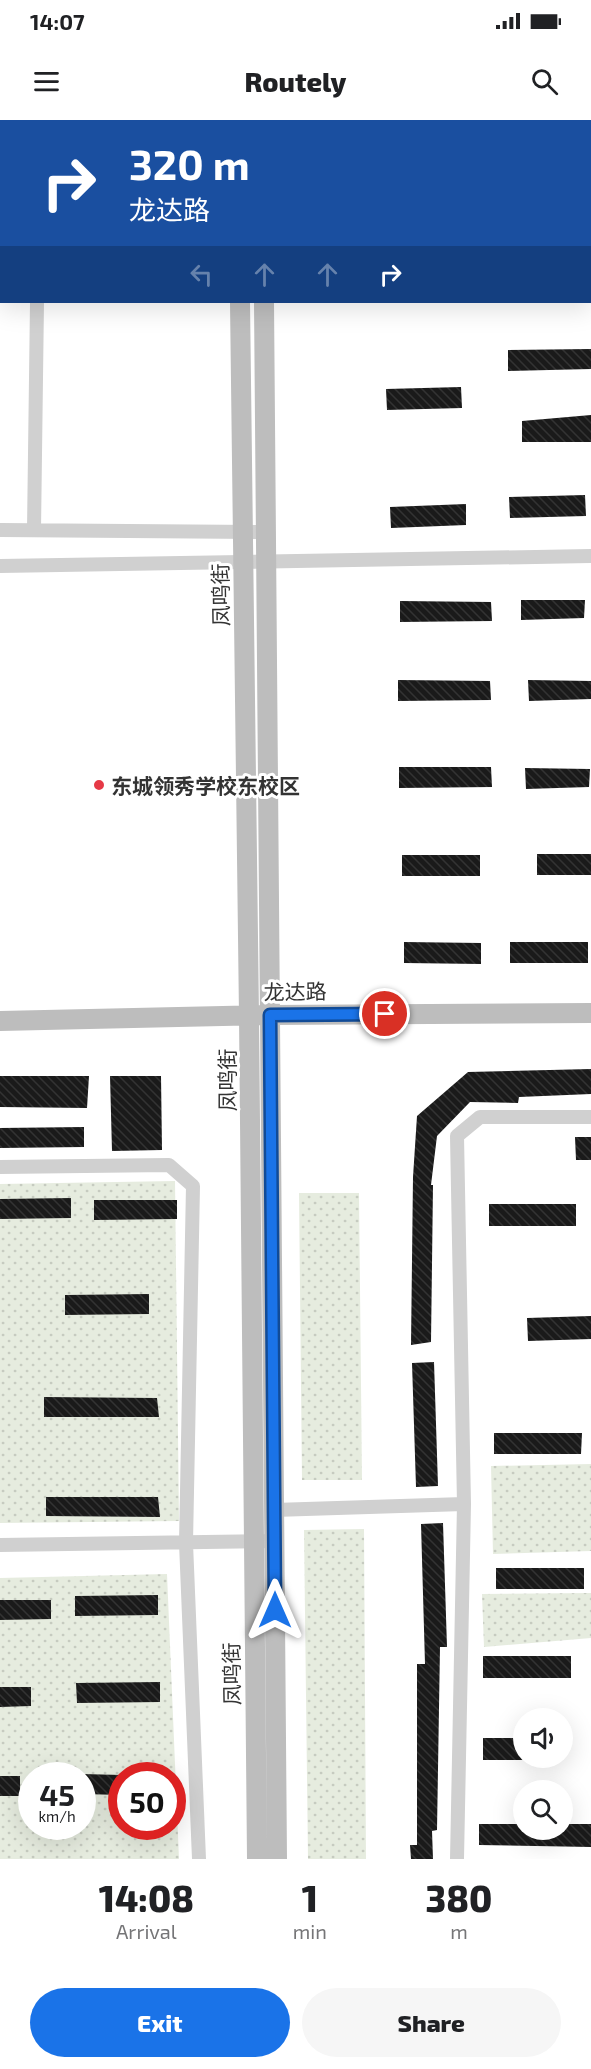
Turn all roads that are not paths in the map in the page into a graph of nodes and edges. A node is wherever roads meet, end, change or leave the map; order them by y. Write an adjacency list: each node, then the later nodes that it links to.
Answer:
1 (37, 303): 5 (street)
2 (240, 303): 6 (main road, 凤鸣街)
3 (264, 303): 7 (main road)
4 (0, 530): 5 (street)
5 (34, 530): 6 (street)
6 (243, 532): 7 (street); 10 (main road, 凤鸣街)
7 (266, 532): 9 (main road)
8 (591, 556): 9 (street)
9 (266, 560): 10 (street); 13 (main road)
10 (244, 561): 11 (street); 14 (main road, 凤鸣街)
11 (0, 566)
12 (591, 1012): 13 (main road, 龙达路)
13 (270, 1015): 14 (main road, 龙达路); 19 (main road)
14 (249, 1016): 15 (main road, 龙达路); 20 (main road, 凤鸣街)
15 (0, 1021)
16 (591, 1117): 18 (street)
17 (0, 1167): 22 (street)
18 (464, 1504): 19 (street); 27 (street)
19 (274, 1510): 21 (main road)
20 (254, 1542): 21 (street); 22 (street); 25 (main road, 凤鸣街)
21 (274, 1542): 26 (main road)
22 (186, 1543): 23 (street); 24 (street)
23 (0, 1545)
24 (199, 1859)
25 (256, 1859)
26 (277, 1859)
27 (457, 1859)

